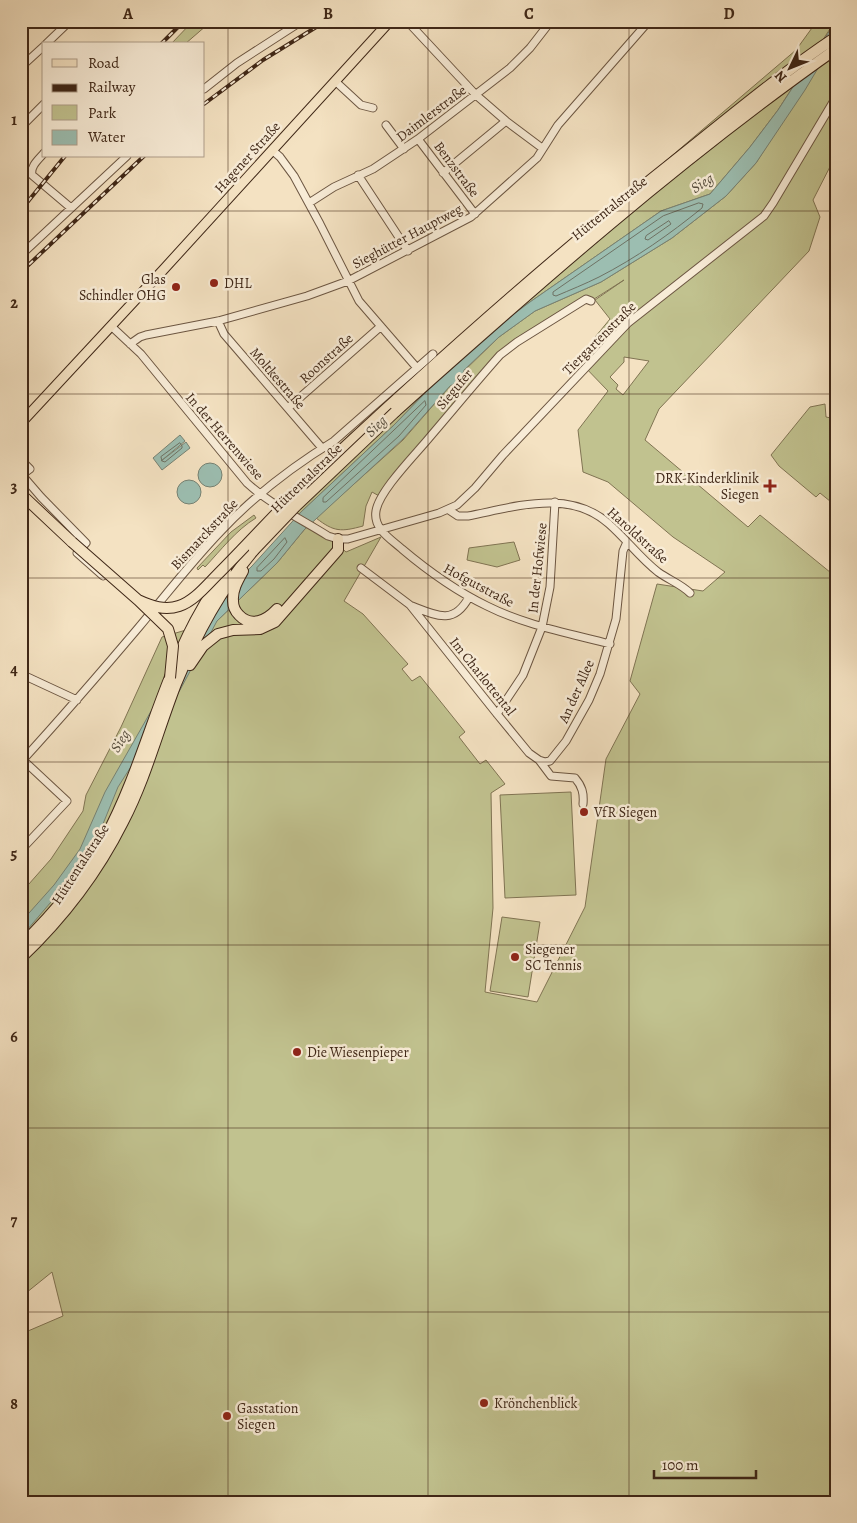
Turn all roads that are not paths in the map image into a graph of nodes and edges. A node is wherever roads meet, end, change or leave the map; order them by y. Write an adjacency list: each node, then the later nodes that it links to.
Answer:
1 (70, 21): 8 (street)
2 (302, 21): 13 (street)
3 (390, 21): 12 (main road, Hagener Straße)
4 (407, 21): 14 (street)
5 (551, 21): 14 (street, Daimlerstraße)
6 (649, 21): 22 (street, Sieghütter Hauptweg)
7 (836, 37): 54 (highway, Hüttentalstraße, bridge)
8 (48, 42)
9 (42, 48): 11 (street)
10 (836, 49): 53 (highway, Hüttentalstraße, bridge)
11 (21, 67)
12 (335, 81): 17 (street); 24 (main road, Hagener Straße)
13 (205, 89)
14 (476, 94): 18 (street); 21 (street, Daimlerstraße)
15 (836, 97): 49 (street, Tiergartenstraße)
16 (42, 106): 20 (street)
17 (373, 108)
18 (506, 121): 22 (street); 27 (street)
19 (386, 125): 23 (street)
20 (21, 127)
21 (418, 139): 23 (street, Daimlerstraße); 27 (street, Benzstraße)
22 (542, 148): 31 (street, Sieghütter Hauptweg)
23 (404, 149): 28 (street, Daimlerstraße)
24 (272, 150): 29 (street); 37 (main road, Hagener Straße)
25 (42, 155): 30 (street)
26 (125, 158): 30 (street)
27 (443, 174): 31 (street, Benzstraße)
28 (358, 175): 29 (street, Daimlerstraße); 32 (street)
29 (309, 202): 34 (street)
30 (71, 208): 33 (street)
31 (475, 214): 32 (street, Sieghütter Hauptweg)
32 (408, 251): 34 (street, Sieghütter Hauptweg)
33 (21, 255)
34 (348, 281): 36 (street, Sieghütter Hauptweg); 38 (street)
35 (591, 301): 50 (street, Siegufer)
36 (218, 321): 39 (street, Sieghütter Hauptweg); 42 (street, Moltkestraße)
37 (111, 326): 39 (street, In der Herrenwiese); 43 (main road, Hagener Straße)
38 (380, 327): 41 (street); 42 (street, Roonstraße)
39 (130, 344): 47 (street, In der Herrenwiese)
40 (433, 354): 41 (street, Bismarckstraße)
41 (418, 368): 44 (street, Bismarckstraße)
42 (288, 408): 44 (street, Moltkestraße)
43 (21, 423)
44 (322, 448): 47 (street, Bismarckstraße)
45 (21, 460): 60 (street)
46 (21, 494): 58 (highway, bridge)
47 (260, 495): 51 (street, In der Herrenwiese, bridge); 60 (street, Bismarckstraße)
48 (555, 502): 49 (street, Haroldstraße); 52 (street, Haroldstraße); 62 (street, In der Hofwiese)
49 (449, 510): 50 (street, Tiergartenstraße)
50 (380, 529): 51 (street, Tiergartenstraße); 57 (street, Hofgutstraße)
51 (338, 539): 61 (highway)
52 (627, 542): 56 (street, Haroldstraße); 63 (street, An der Allee)
53 (254, 550): 61 (highway); 65 (highway, Hüttentalstraße)
54 (241, 551): 58 (highway, bridge); 65 (highway, Hüttentalstraße, bridge)
55 (362, 568): 59 (street, Im Charlottental)
56 (690, 593)
57 (469, 597): 59 (street, Im Charlottental); 62 (street, Hofgutstraße)
58 (138, 600): 65 (highway, bridge)
59 (410, 606): 67 (street, Im Charlottental)
60 (150, 614): 66 (street, Bismarckstraße)
61 (244, 625): 65 (highway)
62 (542, 626): 63 (street, Hofgutstraße); 67 (street, In der Hofwiese)
63 (610, 644): 68 (street, An der Allee)
64 (21, 674): 66 (street)
65 (173, 681): 72 (highway, Hüttentalstraße); 73 (highway, Hüttentalstraße)
66 (77, 700): 69 (street, Bismarckstraße)
67 (497, 714): 68 (street, Im Charlottental)
68 (539, 760): 70 (street)
69 (22, 761): 71 (street)
70 (583, 804)
71 (21, 850)
72 (21, 945)
73 (21, 958)

